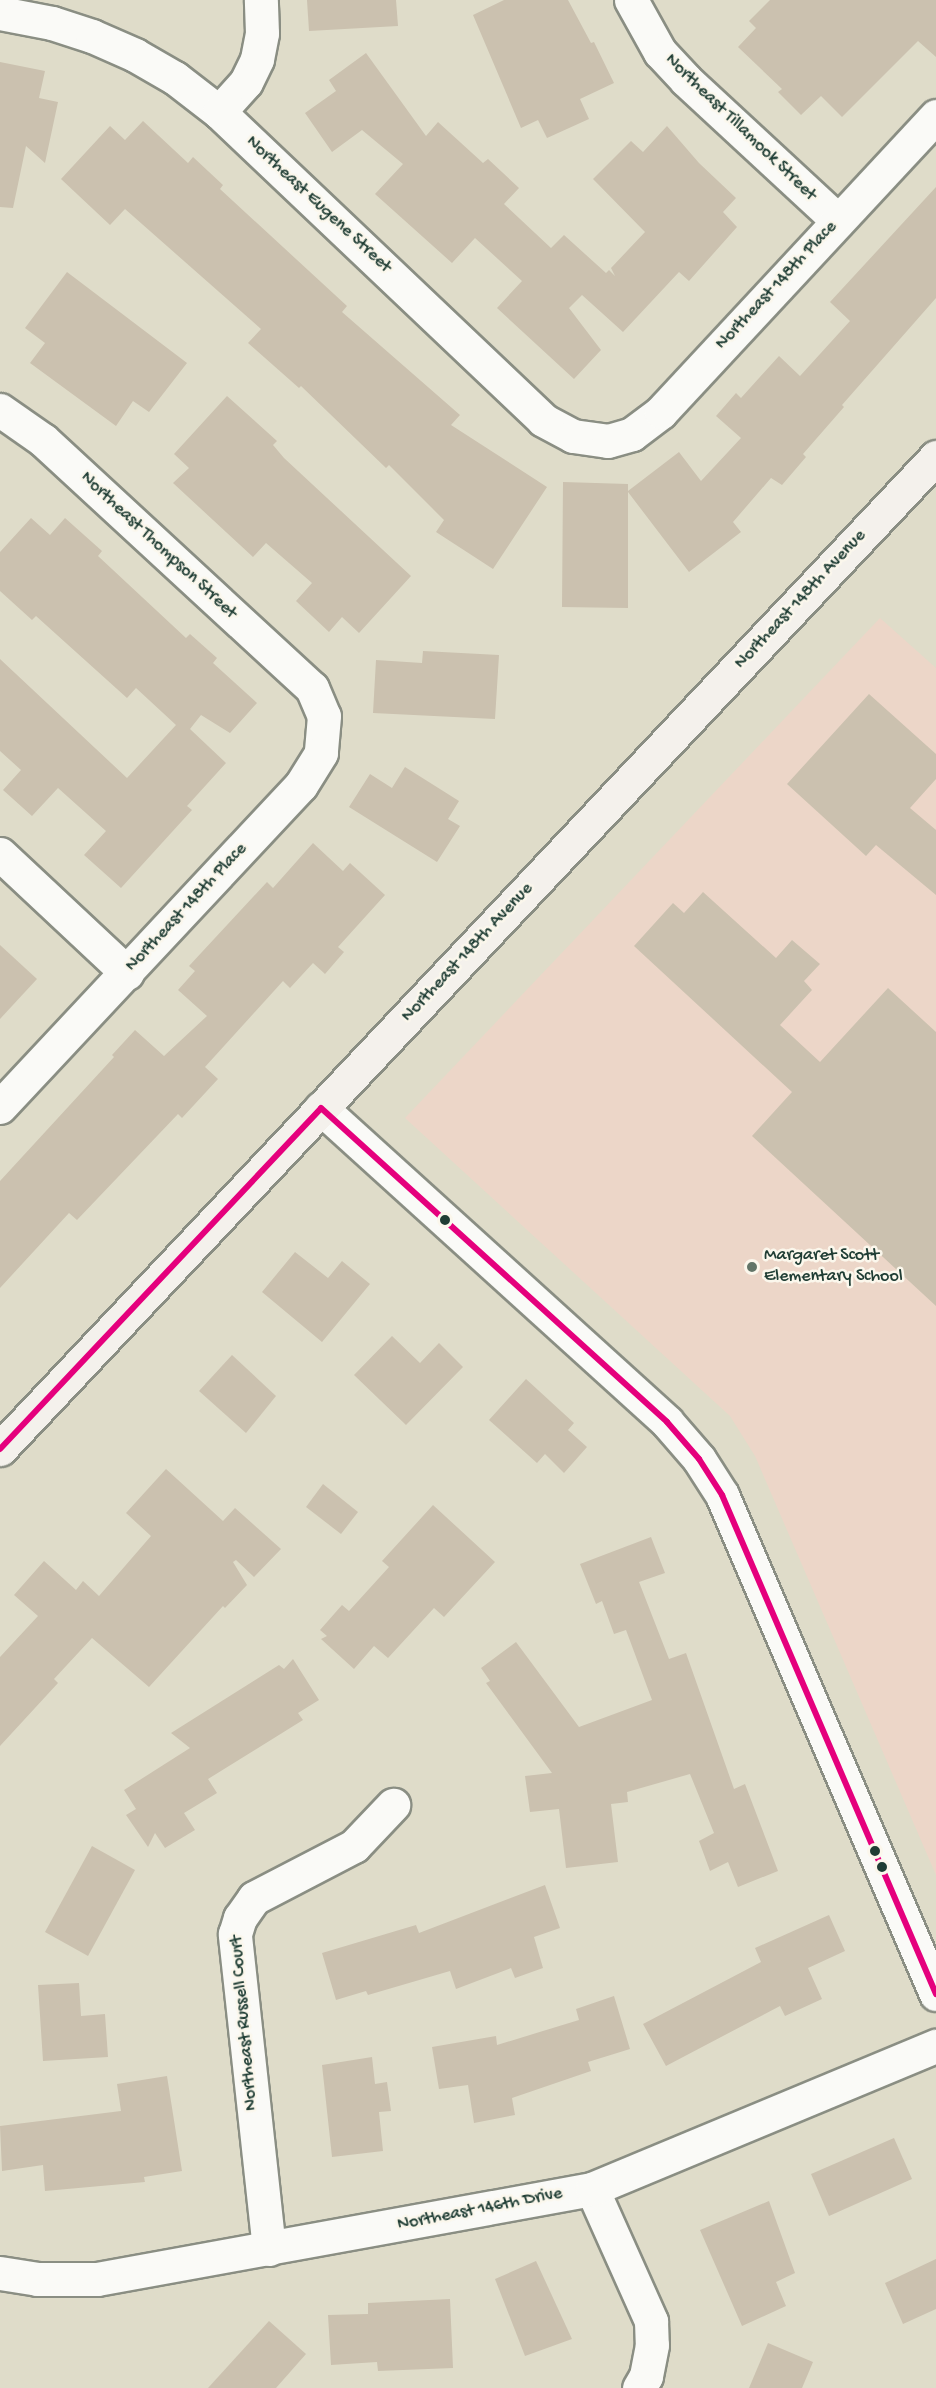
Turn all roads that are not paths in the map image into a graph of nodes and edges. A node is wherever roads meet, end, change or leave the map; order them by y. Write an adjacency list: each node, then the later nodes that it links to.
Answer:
1 (261, 0): 4 (street)
2 (631, 0): 6 (street, Northeast Tillamook Street)
3 (0, 13): 4 (street, Northeast Eugene Street)
4 (219, 112): 8 (street, Northeast Eugene Street)
5 (936, 116): 6 (street, Northeast 148th Place)
6 (838, 221): 8 (street, Northeast 148th Place)
7 (0, 410): 10 (street, Northeast Thompson Street)
8 (608, 441)
9 (936, 457): 14 (main road, Northeast 148th Avenue)
10 (312, 688): 12 (street, Northeast 148th Place)
11 (0, 854): 12 (street)
12 (127, 973): 13 (street, Northeast 148th Place)
13 (0, 1107)
14 (321, 1108): 15 (main road, Northeast 148th Avenue); 17 (street)
15 (0, 1449)
16 (393, 1805): 20 (street, Northeast Russell Court)
17 (936, 1994)
18 (936, 2046): 19 (street, Northeast 146th Drive)
19 (592, 2189): 20 (street, Northeast 146th Drive); 22 (street)
20 (269, 2249): 21 (street, Northeast 146th Drive)
21 (0, 2273)
22 (639, 2388)

